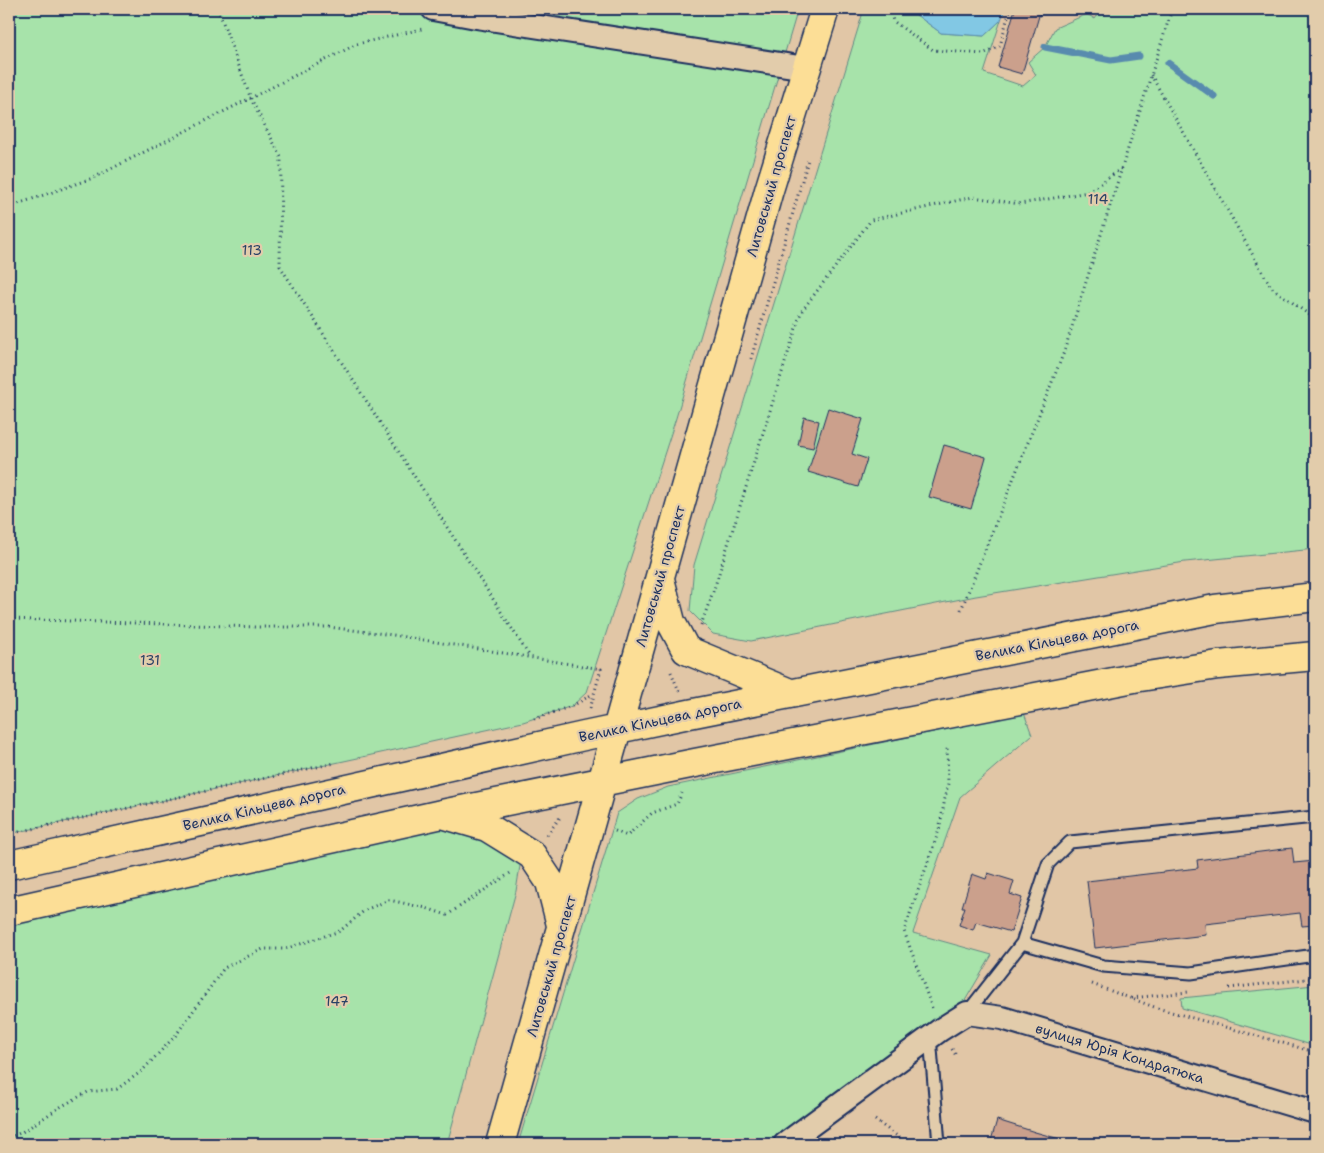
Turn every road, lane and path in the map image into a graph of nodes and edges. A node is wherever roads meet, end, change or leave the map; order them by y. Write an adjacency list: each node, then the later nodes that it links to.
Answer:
1 (218, 9): 9 (path)
2 (825, 9): 7 (main road, Литовський проспект)
3 (890, 9): 4 (path)
4 (1010, 9)
5 (1172, 9): 8 (path)
6 (432, 18): 7 (street); 9 (path)
7 (806, 68): 15 (main road, Литовський проспект)
8 (1151, 75): 11 (path); 13 (path)
9 (251, 99): 12 (path); 21 (path)
10 (808, 160): 14 (path)
11 (1122, 168): 17 (path); 19 (path)
12 (9, 207)
13 (1315, 319)
14 (751, 359)
15 (659, 577): 23 (main road); 26 (main road, Литовський проспект)
16 (1315, 598): 23 (main road, Велика Кільцева дорога)
17 (961, 610)
18 (9, 619): 21 (path)
19 (700, 627)
20 (1315, 656): 29 (main road)
21 (531, 658): 22 (path)
22 (601, 669)
23 (790, 693): 26 (main road, Велика Кільцева дорога)
24 (593, 694): 25 (path)
25 (531, 720)
26 (617, 729): 29 (main road, Литовський проспект); 35 (main road, Велика Кільцева дорога)
27 (947, 745): 43 (path)
28 (337, 763): 33 (path)
29 (602, 782): 31 (main road); 38 (main road, Литовський проспект)
30 (678, 804): 34 (path)
31 (442, 814): 37 (main road); 38 (main road)
32 (1315, 817): 39 (lane)
33 (9, 834)
34 (627, 836)
35 (9, 864)
36 (513, 871): 48 (path)
37 (9, 911)
38 (562, 926): 49 (main road, Литовський проспект)
39 (1022, 943): 40 (lane); 42 (lane)
40 (1315, 955)
41 (1092, 984): 44 (path)
42 (967, 1013): 43 (street); 46 (street, вулиця Юрія Кондратюка)
43 (935, 1034): 45 (path); 50 (street); 52 (lane)
44 (1315, 1052)
45 (957, 1057)
46 (1315, 1112)
47 (875, 1120): 51 (path)
48 (9, 1138)
49 (500, 1144)
50 (785, 1144)
51 (908, 1144)
52 (939, 1144)

